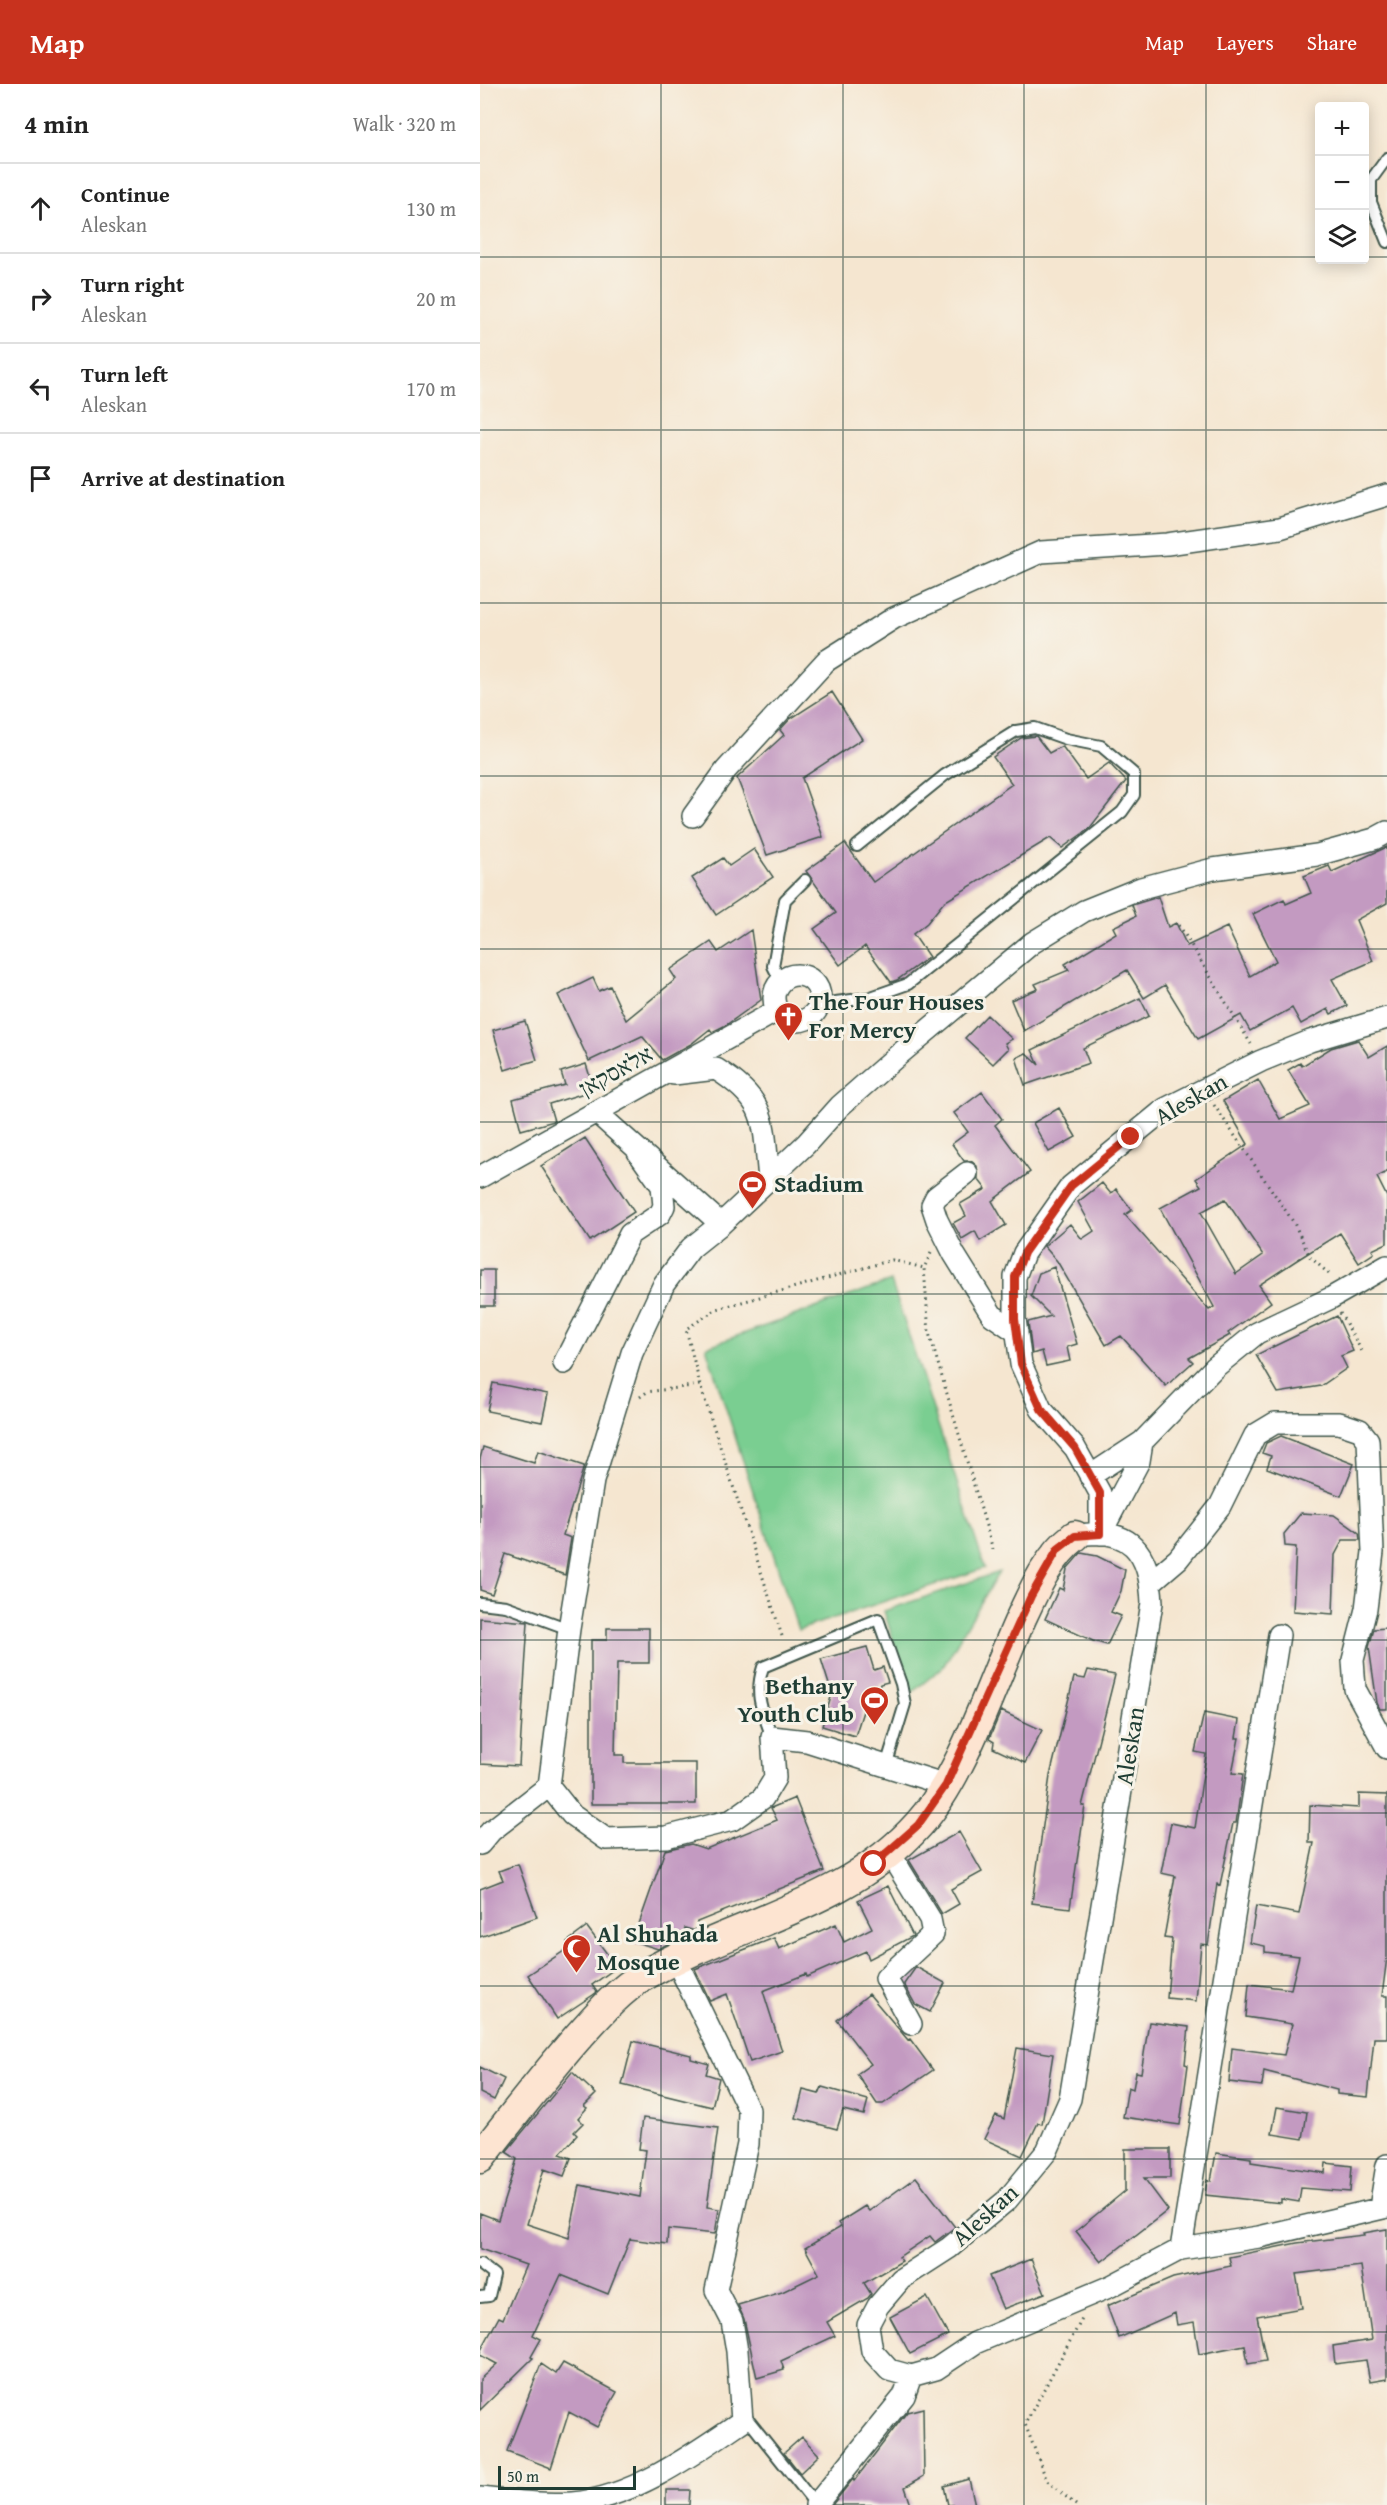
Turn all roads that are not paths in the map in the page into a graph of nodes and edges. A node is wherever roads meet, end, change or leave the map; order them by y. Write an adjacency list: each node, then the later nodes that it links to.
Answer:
1 (1387, 158): 2 (lane)
2 (1387, 242)
3 (1387, 495): 4 (street)
4 (693, 816)
5 (1387, 832): 17 (street)
6 (857, 846): 9 (lane)
7 (805, 880): 8 (lane)
8 (780, 982): 9 (street); 10 (street)
9 (819, 1004): 10 (street)
10 (778, 1010): 12 (street, אלאסקאן)
11 (1387, 1018): 20 (street, Aleskan)
12 (658, 1077): 13 (street, אלאסקאן); 17 (street)
13 (596, 1112): 14 (street); 16 (street, אלאסקאן)
14 (638, 1152): 18 (street); 21 (street)
15 (967, 1173): 20 (street)
16 (480, 1177)
17 (769, 1179): 18 (street)
18 (721, 1224): 27 (street)
19 (1387, 1266): 22 (street)
20 (1017, 1332): 23 (street, Aleskan)
21 (564, 1363)
22 (1142, 1442): 23 (street); 24 (street)
23 (1090, 1476): 24 (street, Aleskan)
24 (1087, 1535): 25 (street, Aleskan); 32 (street)
25 (1151, 1582): 30 (street); 44 (street, Aleskan)
26 (480, 1603): 27 (lane)
27 (569, 1629): 33 (street)
28 (1279, 1635): 41 (street)
29 (772, 1737): 31 (street); 31 (lane); 33 (street)
30 (1387, 1748)
31 (886, 1766): 32 (street)
32 (946, 1785): 35 (street)
33 (549, 1786): 34 (street)
34 (482, 1840)
35 (889, 1852): 36 (street); 37 (street)
36 (676, 1960): 38 (street); 45 (street)
37 (911, 2024)
38 (480, 2158)
39 (1387, 2165): 40 (street)
40 (1384, 2207): 41 (street)
41 (1181, 2249): 44 (street)
42 (480, 2264): 43 (lane)
43 (480, 2297)
44 (911, 2376): 47 (street)
45 (741, 2416): 46 (street); 47 (lane)
46 (480, 2498)
47 (816, 2505)

